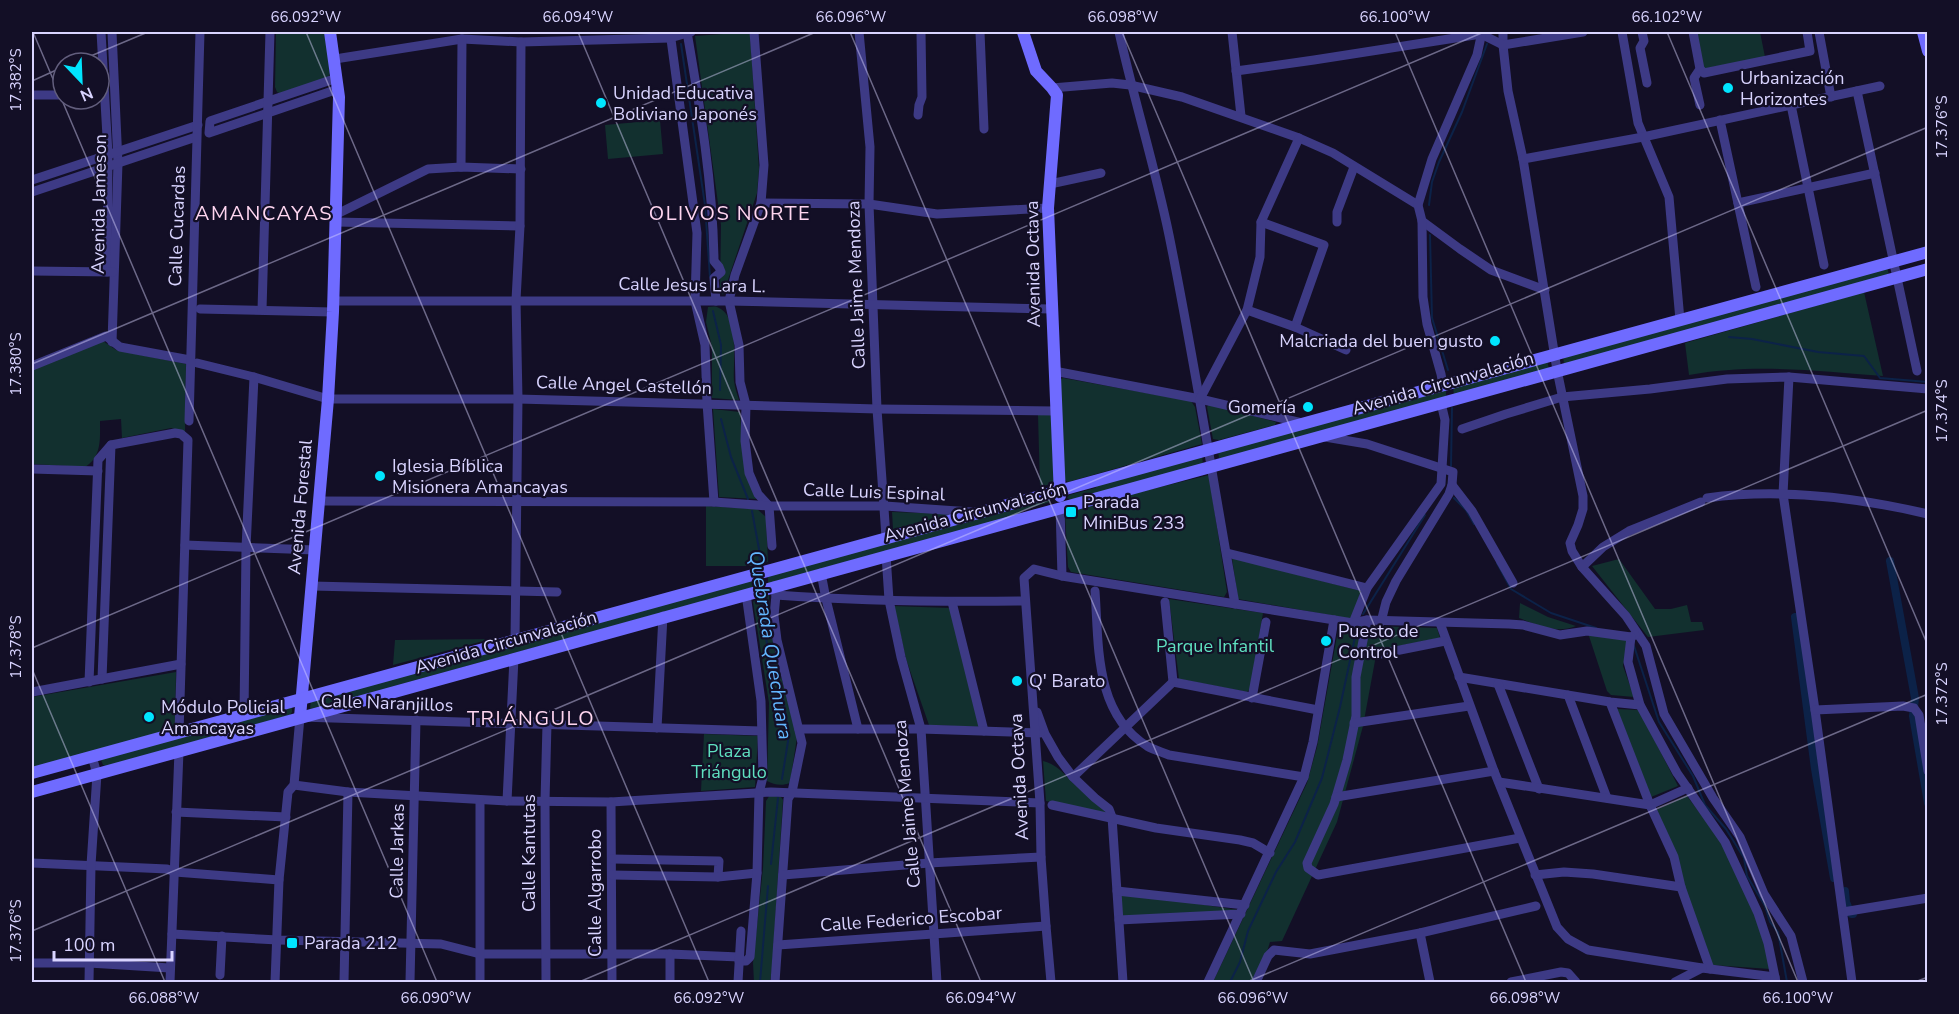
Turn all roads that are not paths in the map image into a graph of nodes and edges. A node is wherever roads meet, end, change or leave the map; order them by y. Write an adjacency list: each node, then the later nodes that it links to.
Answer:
1 (101, 32): 28 (street, Avenida Jameson)
2 (112, 32): 42 (street, Avenida Jameson)
3 (200, 32): 52 (street, Calle Cucardas)
4 (270, 32): 44 (street)
5 (330, 32): 30 (main road, Avenida Forestal)
6 (688, 32): 23 (street); 91 (street)
7 (754, 32): 70 (street)
8 (860, 32): 72 (street, Calle Jaime Mendoza)
9 (921, 32): 49 (street)
10 (980, 32): 53 (street)
11 (1023, 32): 37 (main road)
12 (1119, 32): 35 (street)
13 (1232, 32): 32 (street)
14 (1503, 32): 27 (street)
15 (1583, 32): 27 (street)
16 (1622, 32): 55 (street)
17 (1642, 32): 34 (street)
18 (1693, 32): 31 (street)
19 (1807, 32): 31 (street)
20 (1819, 32): 43 (street)
21 (1923, 32): 29 (main road)
22 (1481, 33): 27 (street); 32 (street); 73 (street)
23 (670, 35): 24 (street); 90 (street)
24 (570, 36): 26 (street)
25 (462, 39): 26 (street); 30 (street); 61 (street)
26 (521, 42): 63 (street)
27 (1503, 45): 58 (street)
28 (101, 51)
29 (1928, 51)
30 (335, 59): 33 (main road, Avenida Forestal)
31 (1700, 69): 45 (street)
32 (1236, 71): 50 (street)
33 (338, 83): 44 (street); 48 (street); 75 (main road, Avenida Forestal)
34 (1647, 83)
35 (1131, 86): 37 (street); 50 (street); 116 (street)
36 (1880, 86): 38 (street)
37 (1052, 88): 67 (main road, Avenida Octava)
38 (1857, 91): 43 (street); 65 (street)
39 (32, 95): 40 (street)
40 (51, 95)
41 (111, 95): 42 (street)
42 (115, 95): 57 (street, Avenida Jameson)
43 (1831, 97): 46 (street)
44 (270, 101): 48 (street); 48 (street)
45 (1700, 105)
46 (1791, 105): 51 (street); 68 (street)
47 (105, 111): 57 (street, Avenida Jameson)
48 (269, 112): 97 (street)
49 (918, 115)
50 (1241, 116): 56 (street)
51 (1720, 120): 55 (street); 71 (street)
52 (198, 125): 54 (street, Calle Cucardas); 57 (street)
53 (984, 129)
54 (196, 137): 59 (street); 104 (street, Calle Cucardas)
55 (1643, 137): 58 (street); 99 (street)
56 (1299, 138): 62 (street); 77 (street)
57 (113, 152): 59 (street, Avenida Jameson); 60 (street, Avenida Jameson); 66 (street)
58 (1524, 159): 88 (street)
59 (118, 163): 60 (street); 85 (street, Avenida Jameson)
60 (108, 166): 69 (street); 85 (street, Avenida Jameson)
61 (461, 167): 63 (street); 75 (street)
62 (1354, 167): 73 (street); 78 (street)
63 (520, 169): 79 (street)
64 (1101, 173): 67 (street)
65 (1875, 173): 68 (street); 81 (street)
66 (32, 180)
67 (1050, 184): 74 (main road, Avenida Octava)
68 (1808, 188): 71 (street); 82 (street)
69 (32, 192)
70 (761, 203): 72 (street); 92 (street)
71 (1738, 203): 87 (street)
72 (869, 204): 74 (street); 94 (street, Calle Jaime Mendoza)
73 (1418, 205): 76 (street)
74 (1048, 208): 96 (main road, Avenida Octava)
75 (337, 218): 79 (street); 93 (main road, Avenida Forestal)
76 (1422, 221): 88 (street); 111 (street)
77 (1262, 222): 98 (street); 100 (street)
78 (1337, 222)
79 (520, 226): 89 (street)
80 (1928, 252): 81 (main road, Avenida Circunvalación)
81 (1894, 262): 86 (street); 99 (main road, Avenida Circunvalación)
82 (1824, 265)
83 (1928, 268): 86 (main road, Avenida Circunvalación)
84 (32, 271): 85 (street)
85 (111, 272): 101 (street, Avenida Jameson)
86 (1898, 277): 106 (main road, Avenida Circunvalación); 108 (street)
87 (1756, 287)
88 (1545, 290): 103 (street)
89 (516, 300): 90 (street, Calle Jesus Lara L.); 93 (street, Calle Jesus Lara L.); 115 (street)
90 (695, 301): 91 (street, Calle Jesus Lara L.); 117 (street)
91 (716, 301): 92 (street, Calle Jesus Lara L.)
92 (729, 301): 94 (street, Calle Jesus Lara L.); 119 (street)
93 (333, 306): 97 (street, Calle Jesus Lara L.); 114 (main road, Avenida Forestal)
94 (874, 306): 96 (street, Calle Jesus Lara L.); 120 (street, Calle Jaime Mendoza)
95 (200, 309): 97 (street, Calle Jesus Lara L.)
96 (1051, 309): 107 (main road, Avenida Octava)
97 (262, 310)
98 (1247, 310): 100 (street); 116 (street)
99 (1680, 320): 103 (main road, Avenida Circunvalación)
100 (1295, 327): 102 (street)
101 (112, 342): 104 (street, Calle Angel Castellón); 105 (street)
102 (1346, 350)
103 (1555, 354): 106 (street); 111 (main road, Avenida Circunvalación)
104 (194, 362): 109 (street, Calle Angel Castellón); 122 (street, Calle Cucardas)
105 (32, 366)
106 (1557, 370): 113 (street); 118 (main road, Avenida Circunvalación)
107 (1054, 371): 116 (street); 121 (main road, Avenida Octava)
108 (1917, 371)
109 (254, 377): 114 (street, Calle Angel Castellón); 146 (street)
110 (1789, 377): 112 (street); 113 (street); 134 (street)
111 (1443, 385): 123 (main road, Avenida Circunvalación)
112 (1928, 388)
113 (1562, 397): 124 (street); 150 (street)
114 (328, 399): 115 (street, Calle Angel Castellón); 135 (main road, Avenida Forestal)
115 (518, 399): 117 (street, Calle Angel Castellón); 136 (street)
116 (1200, 399): 123 (street); 127 (street)
117 (707, 403): 119 (street, Calle Angel Castellón); 137 (street)
118 (1441, 403): 125 (main road, Avenida Circunvalación); 130 (street)
119 (746, 405): 120 (street, Calle Angel Castellón); 138 (street)
120 (878, 409): 121 (street, Calle Angel Castellón); 139 (street, Calle Jaime Mendoza)
121 (1055, 411): 133 (main road, Avenida Octava)
122 (189, 421)
123 (1303, 423): 127 (main road, Avenida Circunvalación)
124 (1462, 429)
125 (1320, 436): 128 (main road, Avenida Circunvalación); 130 (street)
126 (111, 445): 131 (street); 144 (street); 181 (street)
127 (1208, 449): 128 (street); 133 (main road, Avenida Circunvalación)
128 (1211, 466): 140 (main road, Avenida Circunvalación); 148 (street)
129 (32, 469): 131 (street)
130 (1442, 469): 132 (street); 155 (street)
131 (98, 471): 182 (street)
132 (1452, 485): 153 (street); 171 (street)
133 (1060, 491): 140 (main road, Avenida Octava); 141 (main road, Avenida Circunvalación)
134 (1783, 494): 142 (street); 150 (street); 193 (street)
135 (318, 501): 136 (street, Calle Luis Espinal); 147 (main road, Avenida Forestal)
136 (515, 502): 137 (street, Calle Luis Espinal); 157 (street)
137 (714, 502): 138 (street, Calle Luis Espinal)
138 (769, 506): 139 (street, Calle Luis Espinal); 145 (street)
139 (885, 506): 141 (street, Calle Luis Espinal); 143 (street, Calle Jaime Mendoza)
140 (1060, 507): 149 (main road, Avenida Circunvalación); 152 (street)
141 (978, 513): 143 (main road, Avenida Circunvalación)
142 (1928, 514)
143 (886, 537): 175 (main road, Avenida Circunvalación)
144 (185, 545): 146 (street); 179 (street)
145 (772, 546)
146 (246, 548): 147 (street); 194 (street)
147 (315, 550): 154 (main road, Avenida Forestal)
148 (1227, 553): 155 (street); 166 (street)
149 (886, 555): 151 (main road, Avenida Circunvalación); 162 (street, Calle Jaime Mendoza)
150 (1582, 567): 174 (street)
151 (821, 573): 156 (main road, Avenida Circunvalación); 161 (street)
152 (1062, 576): 163 (street, Avenida Octava); 166 (street)
153 (1513, 583)
154 (312, 586): 157 (street); 187 (main road, Avenida Forestal)
155 (1367, 588): 172 (street)
156 (773, 590): 160 (main road, Avenida Circunvalación); 161 (street); 203 (street)
157 (515, 591): 159 (street); 175 (street)
158 (1095, 591): 202 (street)
159 (557, 592)
160 (751, 592): 167 (main road, Avenida Circunvalación); 207 (street)
161 (826, 599): 162 (street); 204 (street)
162 (889, 600): 164 (street); 205 (street, Calle Jaime Mendoza)
163 (1024, 601): 164 (street); 209 (street, Avenida Octava)
164 (952, 602): 206 (street)
165 (1165, 602): 183 (street)
166 (1235, 604): 168 (street)
167 (663, 616): 178 (main road, Avenida Circunvalación); 201 (street)
168 (1334, 620): 172 (street); 192 (street)
169 (1367, 620): 171 (street); 172 (street); 198 (street)
170 (1266, 622): 188 (street)
171 (1381, 622): 173 (street)
172 (1353, 623)
173 (1440, 623): 174 (street); 176 (street)
174 (1634, 636): 191 (street); 304 (street)
175 (515, 640): 187 (main road, Avenida Circunvalación)
176 (1445, 641): 177 (street); 180 (street)
177 (1380, 654)
178 (514, 658): 195 (main road, Avenida Circunvalación); 197 (street)
179 (181, 664): 181 (street); 208 (street)
180 (1459, 677): 184 (street); 190 (street)
181 (102, 679): 182 (street)
182 (89, 681): 185 (street)
183 (1173, 682): 188 (street); 202 (street)
184 (1498, 684): 186 (street); 223 (street)
185 (32, 692)
186 (1568, 695): 189 (street); 230 (street)
187 (302, 698): 194 (main road, Avenida Circunvalación); 195 (main road, Avenida Forestal)
188 (1252, 698): 192 (street)
189 (1610, 702): 191 (street); 238 (street)
190 (1469, 705): 198 (street); 214 (street)
191 (1640, 705): 222 (street)
192 (1318, 710): 219 (street)
193 (1815, 710): 200 (street); 261 (street)
194 (244, 714): 208 (main road, Avenida Circunvalación)
195 (300, 717): 196 (street, Calle Naranjillos); 210 (main road, Avenida Circunvalación); 221 (street, Avenida Forestal)
196 (416, 720): 197 (street, Calle Naranjillos); 228 (street, Calle Jarkas)
197 (510, 723): 199 (street, Calle Naranjillos); 233 (street)
198 (1354, 723): 229 (street)
199 (547, 724): 201 (street, Calle Naranjillos); 234 (street, Calle Kantutas)
200 (1924, 725): 215 (street)
201 (657, 728): 207 (street, Calle Naranjillos)
202 (1126, 728): 218 (street); 219 (street)
203 (800, 729): 204 (street); 226 (street)
204 (858, 729): 205 (street)
205 (921, 729): 206 (street); 231 (street, Calle Jaime Mendoza)
206 (984, 730): 209 (street)
207 (761, 731): 227 (street)
208 (179, 733): 212 (main road, Avenida Circunvalación)
209 (1040, 734): 211 (street, Avenida Octava); 213 (street)
210 (179, 750): 217 (main road, Avenida Circunvalación); 239 (street)
211 (1037, 755): 213 (street); 236 (street, Avenida Octava)
212 (92, 756): 216 (main road, Avenida Circunvalación); 217 (street)
213 (1058, 757): 218 (street)
214 (1494, 771): 220 (street); 229 (street)
215 (1928, 771)
216 (32, 773)
217 (97, 774): 224 (main road, Avenida Circunvalación); 248 (street)
218 (1073, 777): 241 (street)
219 (1304, 777): 243 (street)
220 (1499, 783): 223 (street); 242 (street)
221 (294, 785): 225 (street); 240 (street, Avenida Forestal)
222 (1688, 788): 238 (street); 283 (street)
223 (1539, 789): 230 (street)
224 (32, 792)
225 (348, 792): 228 (street); 270 (street)
226 (792, 792): 227 (street); 231 (street); 252 (street)
227 (759, 793): 235 (street); 250 (street)
228 (415, 796): 232 (street); 271 (street, Calle Jarkas)
229 (1336, 797): 242 (street)
230 (1606, 798): 238 (street)
231 (924, 799): 236 (street); 247 (street, Calle Jaime Mendoza)
232 (480, 800): 233 (street); 273 (street)
233 (507, 801): 234 (street)
234 (545, 801): 235 (street); 274 (street, Calle Kantutas)
235 (611, 802): 245 (street, Calle Algarrobo)
236 (1040, 803): 244 (street, Avenida Octava)
237 (1052, 805): 241 (street)
238 (1650, 805): 256 (street)
239 (176, 812): 240 (street); 249 (street)
240 (286, 817): 255 (street, Avenida Forestal)
241 (1112, 817): 243 (street); 257 (street)
242 (1520, 838): 253 (street)
243 (1270, 853): 260 (street)
244 (1041, 857): 247 (street); 263 (street, Avenida Octava)
245 (612, 859): 251 (street, Calle Algarrobo); 254 (street)
246 (32, 863): 248 (street)
247 (929, 863): 252 (street); 266 (street, Calle Jaime Mendoza)
248 (91, 865): 249 (street); 279 (street)
249 (175, 872): 255 (street); 265 (street)
250 (757, 873): 254 (street); 277 (street)
251 (612, 875): 254 (street); 275 (street, Calle Algarrobo)
252 (783, 875): 272 (street)
253 (1535, 875): 256 (street); 281 (street)
254 (718, 877)
255 (279, 880): 269 (street, Avenida Forestal)
256 (1681, 887): 281 (street)
257 (1117, 891): 260 (street); 262 (street)
258 (1928, 898): 261 (street)
259 (1536, 906): 267 (street)
260 (1243, 909): 262 (street); 298 (street)
261 (1843, 912): 305 (street)
262 (1119, 920): 297 (street)
263 (1046, 926): 266 (street, Calle Federico Escobar); 296 (street, Avenida Octava)
264 (741, 931): 277 (street)
265 (172, 933): 268 (street); 280 (street)
266 (934, 933): 272 (street, Calle Federico Escobar); 295 (street, Calle Jaime Mendoza)
267 (1420, 933): 299 (street); 300 (street)
268 (222, 936): 269 (street); 282 (street)
269 (278, 940): 270 (street); 286 (street, Avenida Forestal)
270 (345, 942): 271 (street); 287 (street)
271 (412, 943): 273 (street); 288 (street, Calle Jarkas)
272 (778, 945): 294 (street)
273 (480, 954): 274 (street); 289 (street)
274 (546, 954): 275 (street); 290 (street, Calle Kantutas)
275 (612, 954): 276 (street); 291 (street, Calle Algarrobo)
276 (670, 954): 277 (street); 292 (street)
277 (739, 959): 293 (street)
278 (32, 963): 279 (street)
279 (89, 963): 280 (street); 284 (street)
280 (170, 968): 285 (street)
281 (1706, 969): 283 (street); 303 (street)
282 (219, 975)
283 (1776, 980)
284 (89, 982)
285 (170, 982)
286 (275, 982)
287 (344, 982)
288 (410, 982)
289 (480, 982)
290 (546, 982)
291 (612, 982)
292 (670, 982)
293 (738, 982)
294 (775, 982)
295 (937, 982)
296 (1051, 982)
297 (1123, 982)
298 (1208, 982)
299 (1256, 982)
300 (1430, 982)
301 (1511, 982): 302 (street)
302 (1576, 982)
303 (1675, 982)
304 (1803, 982)
305 (1852, 982)

